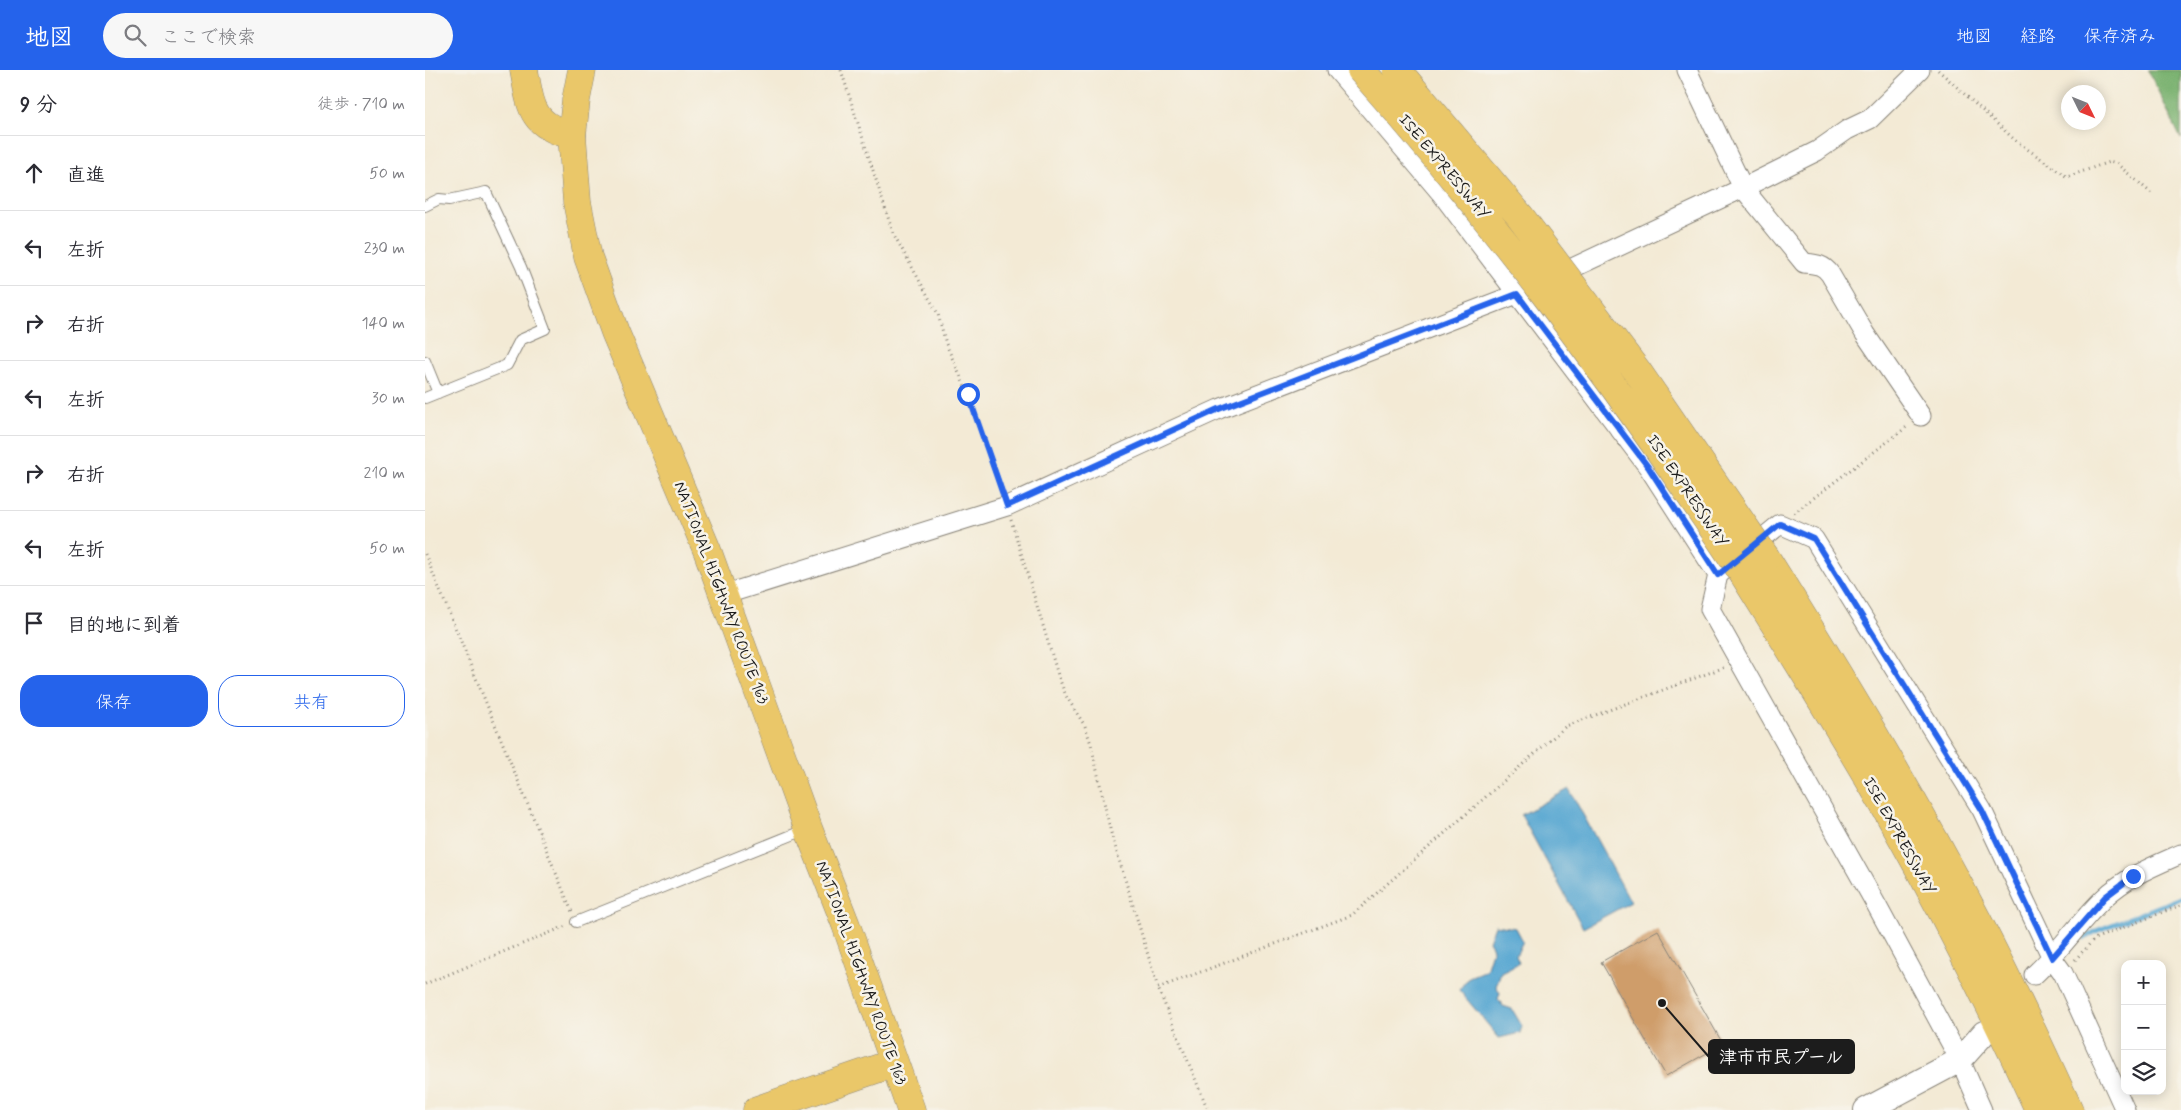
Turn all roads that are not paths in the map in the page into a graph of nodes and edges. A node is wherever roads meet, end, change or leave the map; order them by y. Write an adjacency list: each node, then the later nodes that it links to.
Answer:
1 (524, 70): 8 (main road)
2 (582, 70): 8 (main road, NATIONAL HIGHWAY ROUTE 163)
3 (1337, 70): 11 (street)
4 (1361, 70): 16 (main road, ISE EXPRESSWAY, bridge)
5 (1397, 70): 31 (main road, ISE EXPRESSWAY, bridge)
6 (1687, 70): 9 (street)
7 (1920, 70): 9 (street)
8 (572, 135): 17 (main road, NATIONAL HIGHWAY ROUTE 163)
9 (1743, 188): 11 (street); 15 (street)
10 (425, 206): 13 (lane)
11 (1517, 294): 16 (street); 17 (street)
12 (425, 362): 13 (lane)
13 (438, 393): 14 (lane)
14 (425, 398)
15 (1921, 416)
16 (1731, 575): 21 (street); 24 (street); 30 (main road, ISE EXPRESSWAY)
17 (723, 595): 18 (main road, NATIONAL HIGHWAY ROUTE 163)
18 (808, 828): 20 (lane); 25 (main road, NATIONAL HIGHWAY ROUTE 163)
19 (2181, 854): 21 (street)
20 (576, 922)
21 (2057, 966): 22 (street); 32 (street)
22 (2034, 974)
23 (1984, 1033): 24 (street)
24 (1960, 1060): 28 (street); 29 (street)
25 (895, 1063): 26 (main road); 27 (main road, NATIONAL HIGHWAY ROUTE 163)
26 (757, 1110)
27 (911, 1110)
28 (1866, 1110)
29 (1982, 1110)
30 (2039, 1110)
31 (2069, 1110)
32 (2125, 1110)

